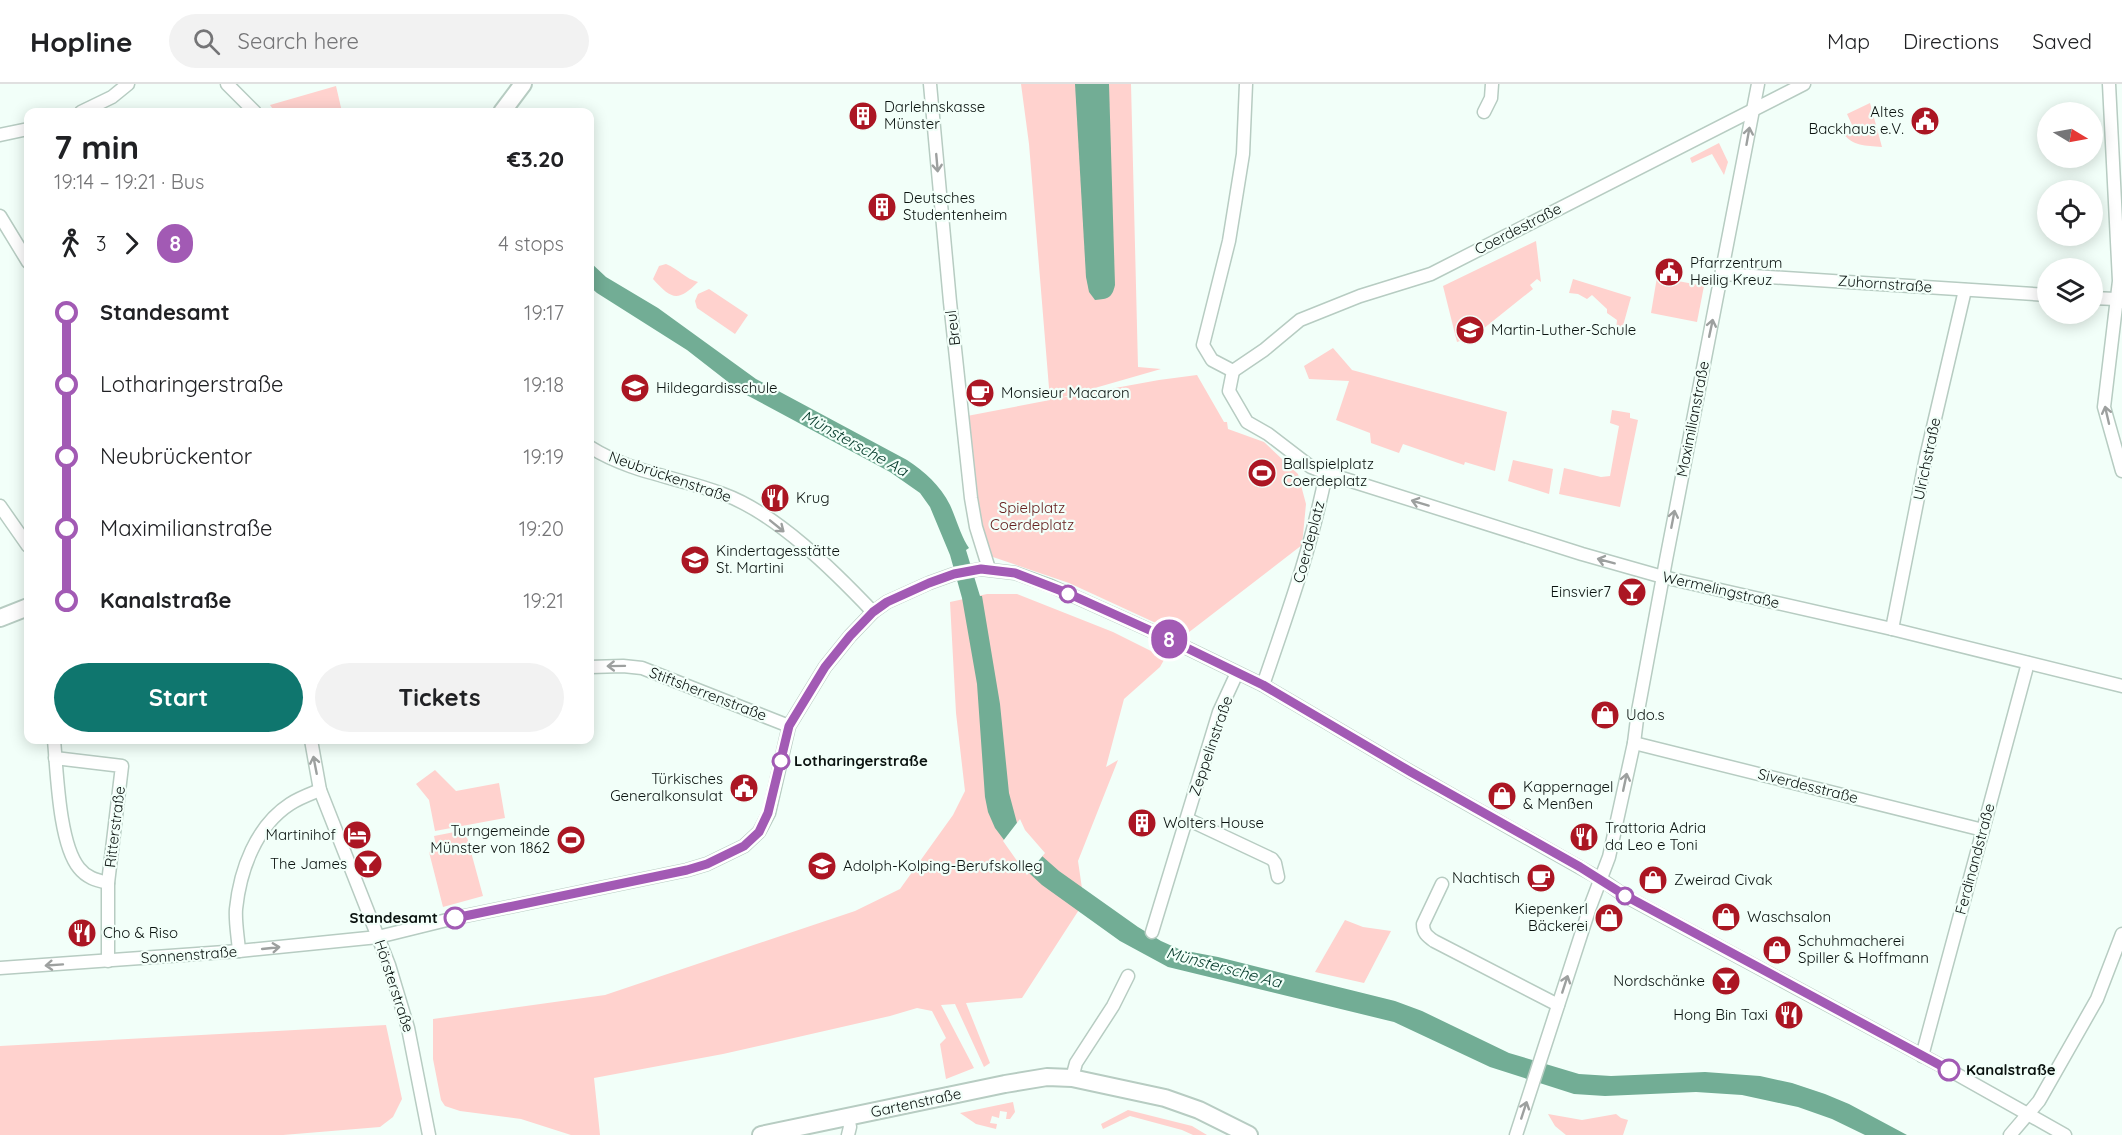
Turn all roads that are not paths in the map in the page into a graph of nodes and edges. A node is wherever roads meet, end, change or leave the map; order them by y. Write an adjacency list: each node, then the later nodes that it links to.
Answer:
1 (129, 84): 10 (street)
2 (227, 84): 11 (street)
3 (523, 84): 12 (street)
4 (930, 84): 30 (street, Breul, one-way to 30)
5 (1246, 84): 24 (street)
6 (1492, 84): 14 (street)
7 (1758, 84): 13 (street, Maximilianstraße)
8 (1803, 84): 13 (street, Coerdestraße)
9 (2109, 84): 23 (street)
10 (89, 108)
11 (251, 108)
12 (505, 108)
13 (1753, 111): 19 (street, Maximilianstraße, one-way to 13); 24 (street, Coerdestraße)
14 (1484, 112)
15 (24, 130): 16 (street)
16 (0, 135)
17 (0, 216): 18 (street)
18 (24, 255)
19 (1722, 274): 20 (street, Zuhornstraße); 31 (street, Maximilianstraße, one-way to 19)
20 (1965, 290): 21 (street, Zuhornstraße); 35 (street, Ulrichstraße)
21 (2037, 294)
22 (2103, 299): 23 (street)
23 (2119, 301): 26 (street, one-way to 23)
24 (1233, 371): 27 (street)
25 (594, 449): 33 (street, Neubrückenstraße, one-way to 33)
26 (2122, 471)
27 (1326, 473): 31 (street, Wermelingstraße, one-way to 27); 39 (street, Coerdeplatz)
28 (0, 506): 29 (street)
29 (24, 540)
30 (989, 569): 33 (street); 38 (street)
31 (1663, 577): 35 (street, Wermelingstraße); 42 (street, Maximilianstraße)
32 (24, 609): 34 (street)
33 (873, 612): 41 (street)
34 (0, 618)
35 (1892, 629): 36 (street, Wermelingstraße)
36 (2028, 663): 40 (street, Wermelingstraße); 48 (street, Ferdinandstraße)
37 (594, 667): 41 (street, Stiftsherrenstraße, one-way to 37)
38 (1237, 673): 39 (street); 47 (street, Zeppelinstraße)
39 (1263, 685): 50 (street)
40 (2122, 686)
41 (789, 726): 55 (street)
42 (1634, 743): 48 (street, Siverdesstraße); 50 (street, Maximilianstraße, one-way to 42)
43 (54, 744): 45 (street)
44 (311, 744): 46 (street, Hörsterstraße, one-way to 44)
45 (55, 759): 51 (street); 51 (street, Ritterstraße)
46 (320, 790): 55 (street, Hörsterstraße); 56 (street)
47 (1187, 819): 49 (street); 53 (street, Zeppelinstraße)
48 (1983, 830): 61 (street, Ferdinandstraße)
49 (1278, 877)
50 (1602, 880): 60 (street, Maximilianstraße, one-way to 50); 61 (street)
51 (108, 883): 57 (street)
52 (1442, 884): 60 (street)
53 (1152, 932)
54 (2122, 934): 63 (street)
55 (378, 937): 56 (street, Sonnenstraße, one-way to 55); 65 (street, Hörsterstraße)
56 (239, 951): 57 (street, Sonnenstraße)
57 (108, 961): 58 (street, Sonnenstraße, one-way to 58)
58 (0, 968)
59 (1128, 976): 62 (street)
60 (1558, 1005): 69 (street, Maximilianstraße, one-way to 60)
61 (1922, 1056): 63 (street)
62 (1072, 1078): 64 (street, Gartenstraße); 68 (street, Gartenstraße)
63 (2027, 1114): 70 (street); 71 (street)
64 (848, 1117): 66 (street, Gartenstraße); 67 (street)
65 (429, 1135)
66 (761, 1135)
67 (848, 1135)
68 (1249, 1135)
69 (1516, 1135)
70 (2010, 1135)
71 (2065, 1135)

